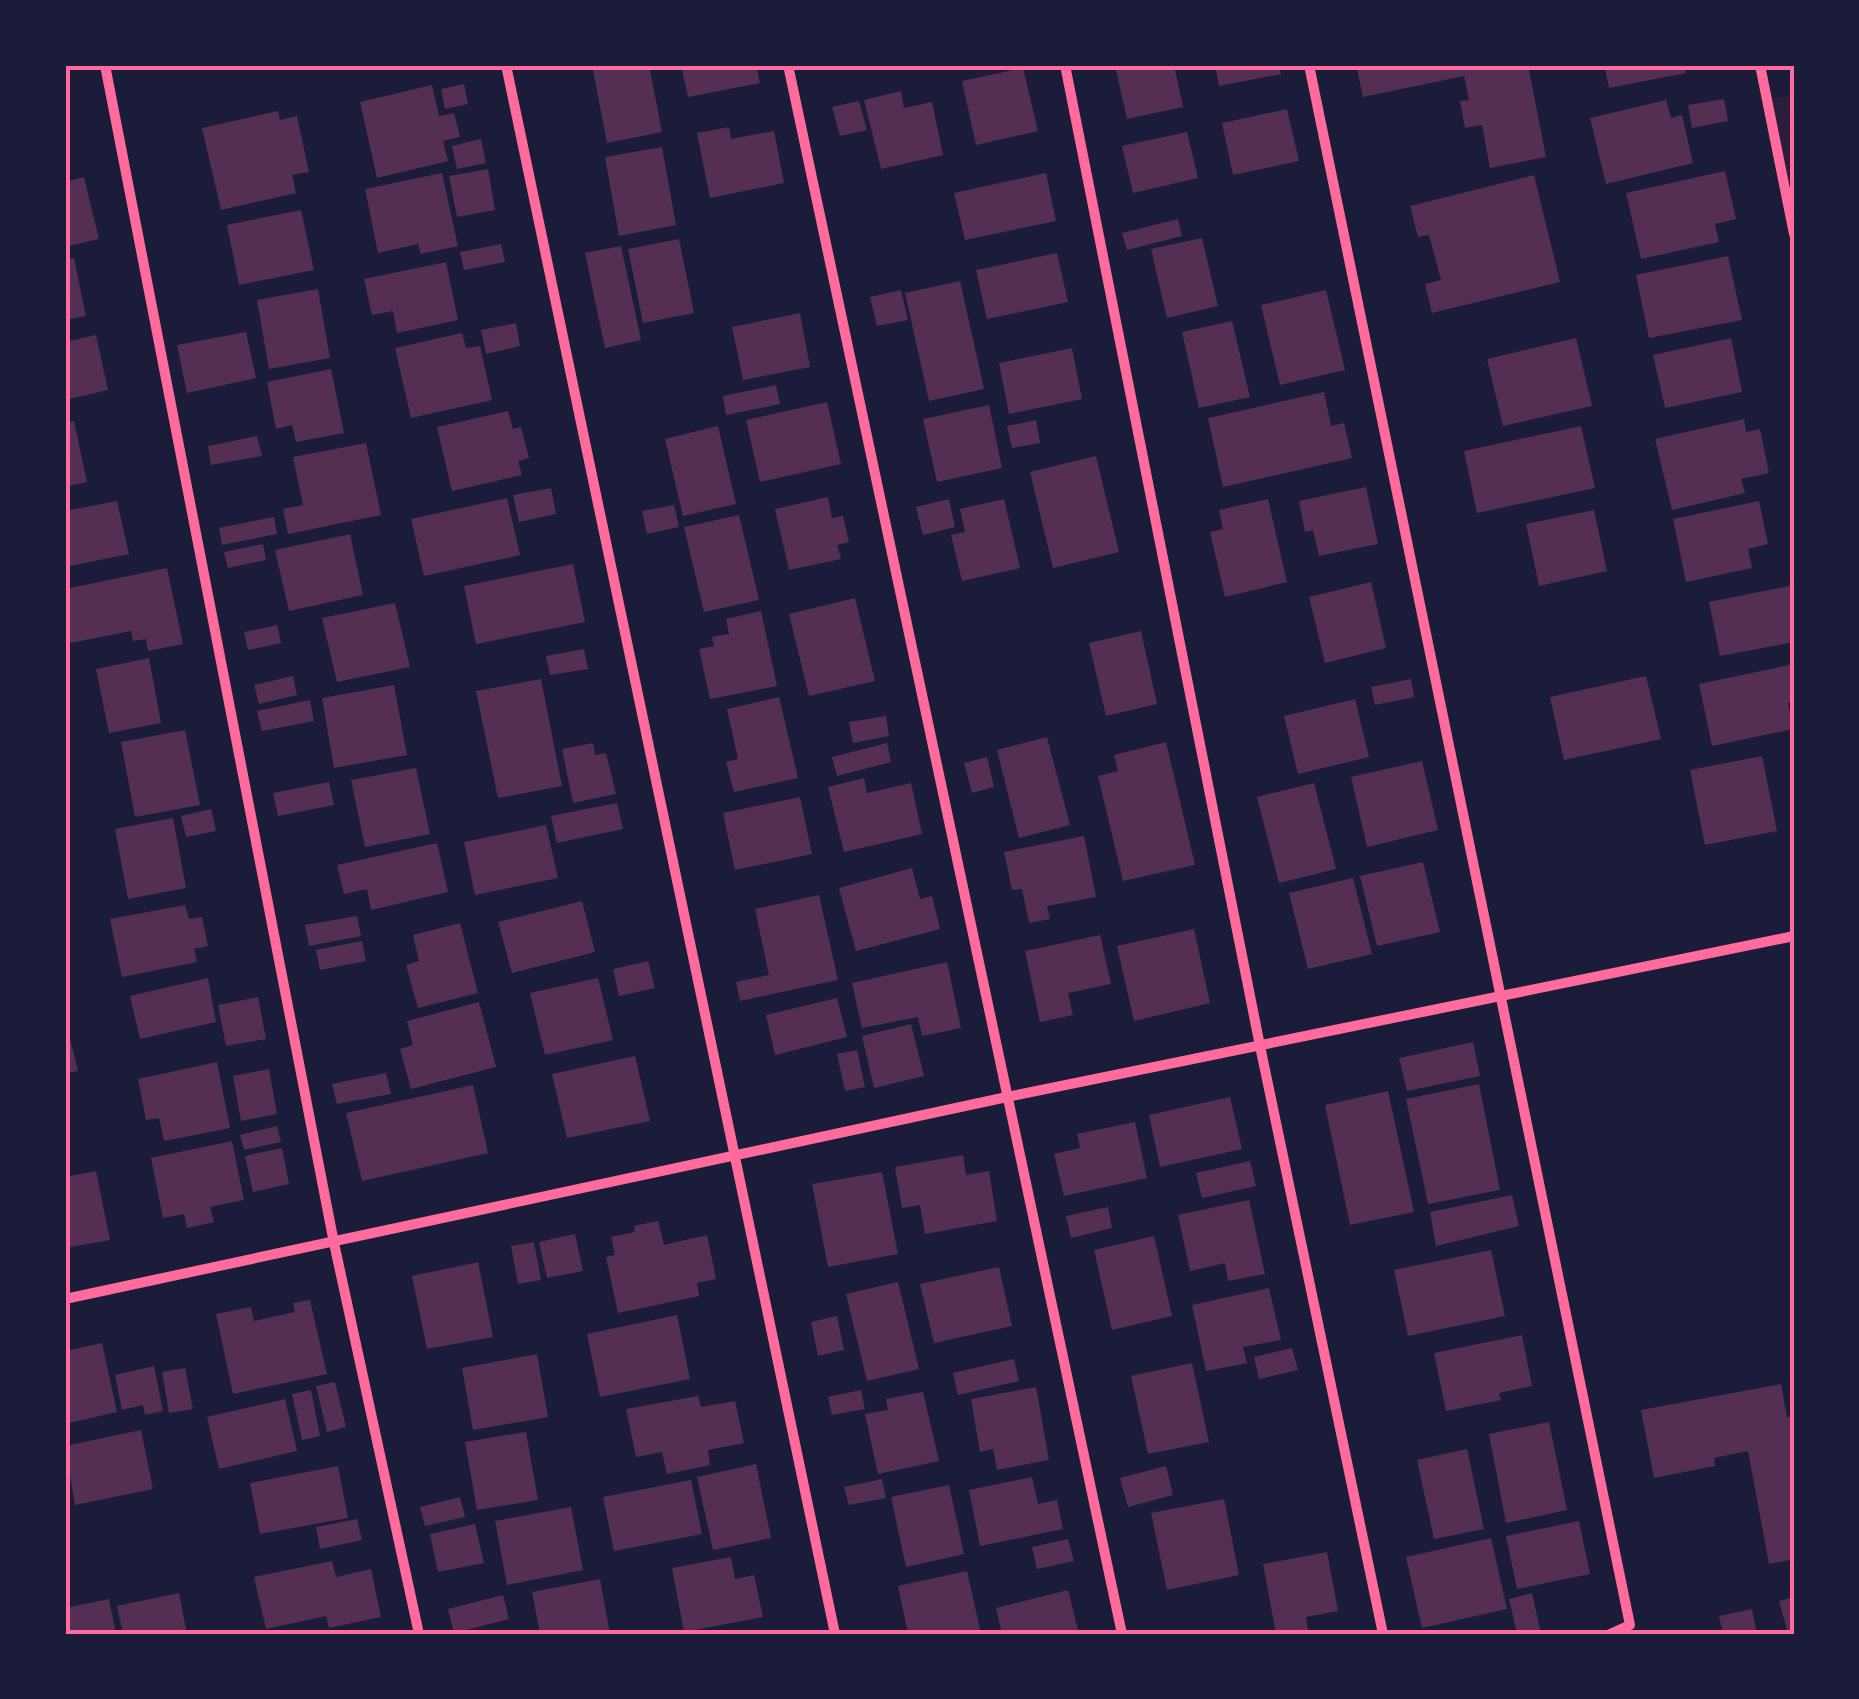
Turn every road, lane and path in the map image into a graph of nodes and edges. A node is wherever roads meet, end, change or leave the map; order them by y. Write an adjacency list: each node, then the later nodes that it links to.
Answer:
1 (104, 65): 13 (street)
2 (506, 65): 12 (street)
3 (788, 65): 11 (street)
4 (1065, 65): 10 (street)
5 (1309, 65): 9 (street)
6 (1760, 65): 7 (street)
7 (1794, 234)
8 (1794, 936): 9 (street)
9 (1502, 994): 10 (street); 19 (street)
10 (1260, 1046): 11 (street); 18 (street)
11 (1007, 1097): 12 (street); 17 (street)
12 (733, 1156): 13 (street); 16 (street)
13 (334, 1243): 14 (street); 15 (street)
14 (65, 1299)
15 (418, 1634)
16 (835, 1634)
17 (1122, 1634)
18 (1383, 1634)
19 (1610, 1634)

